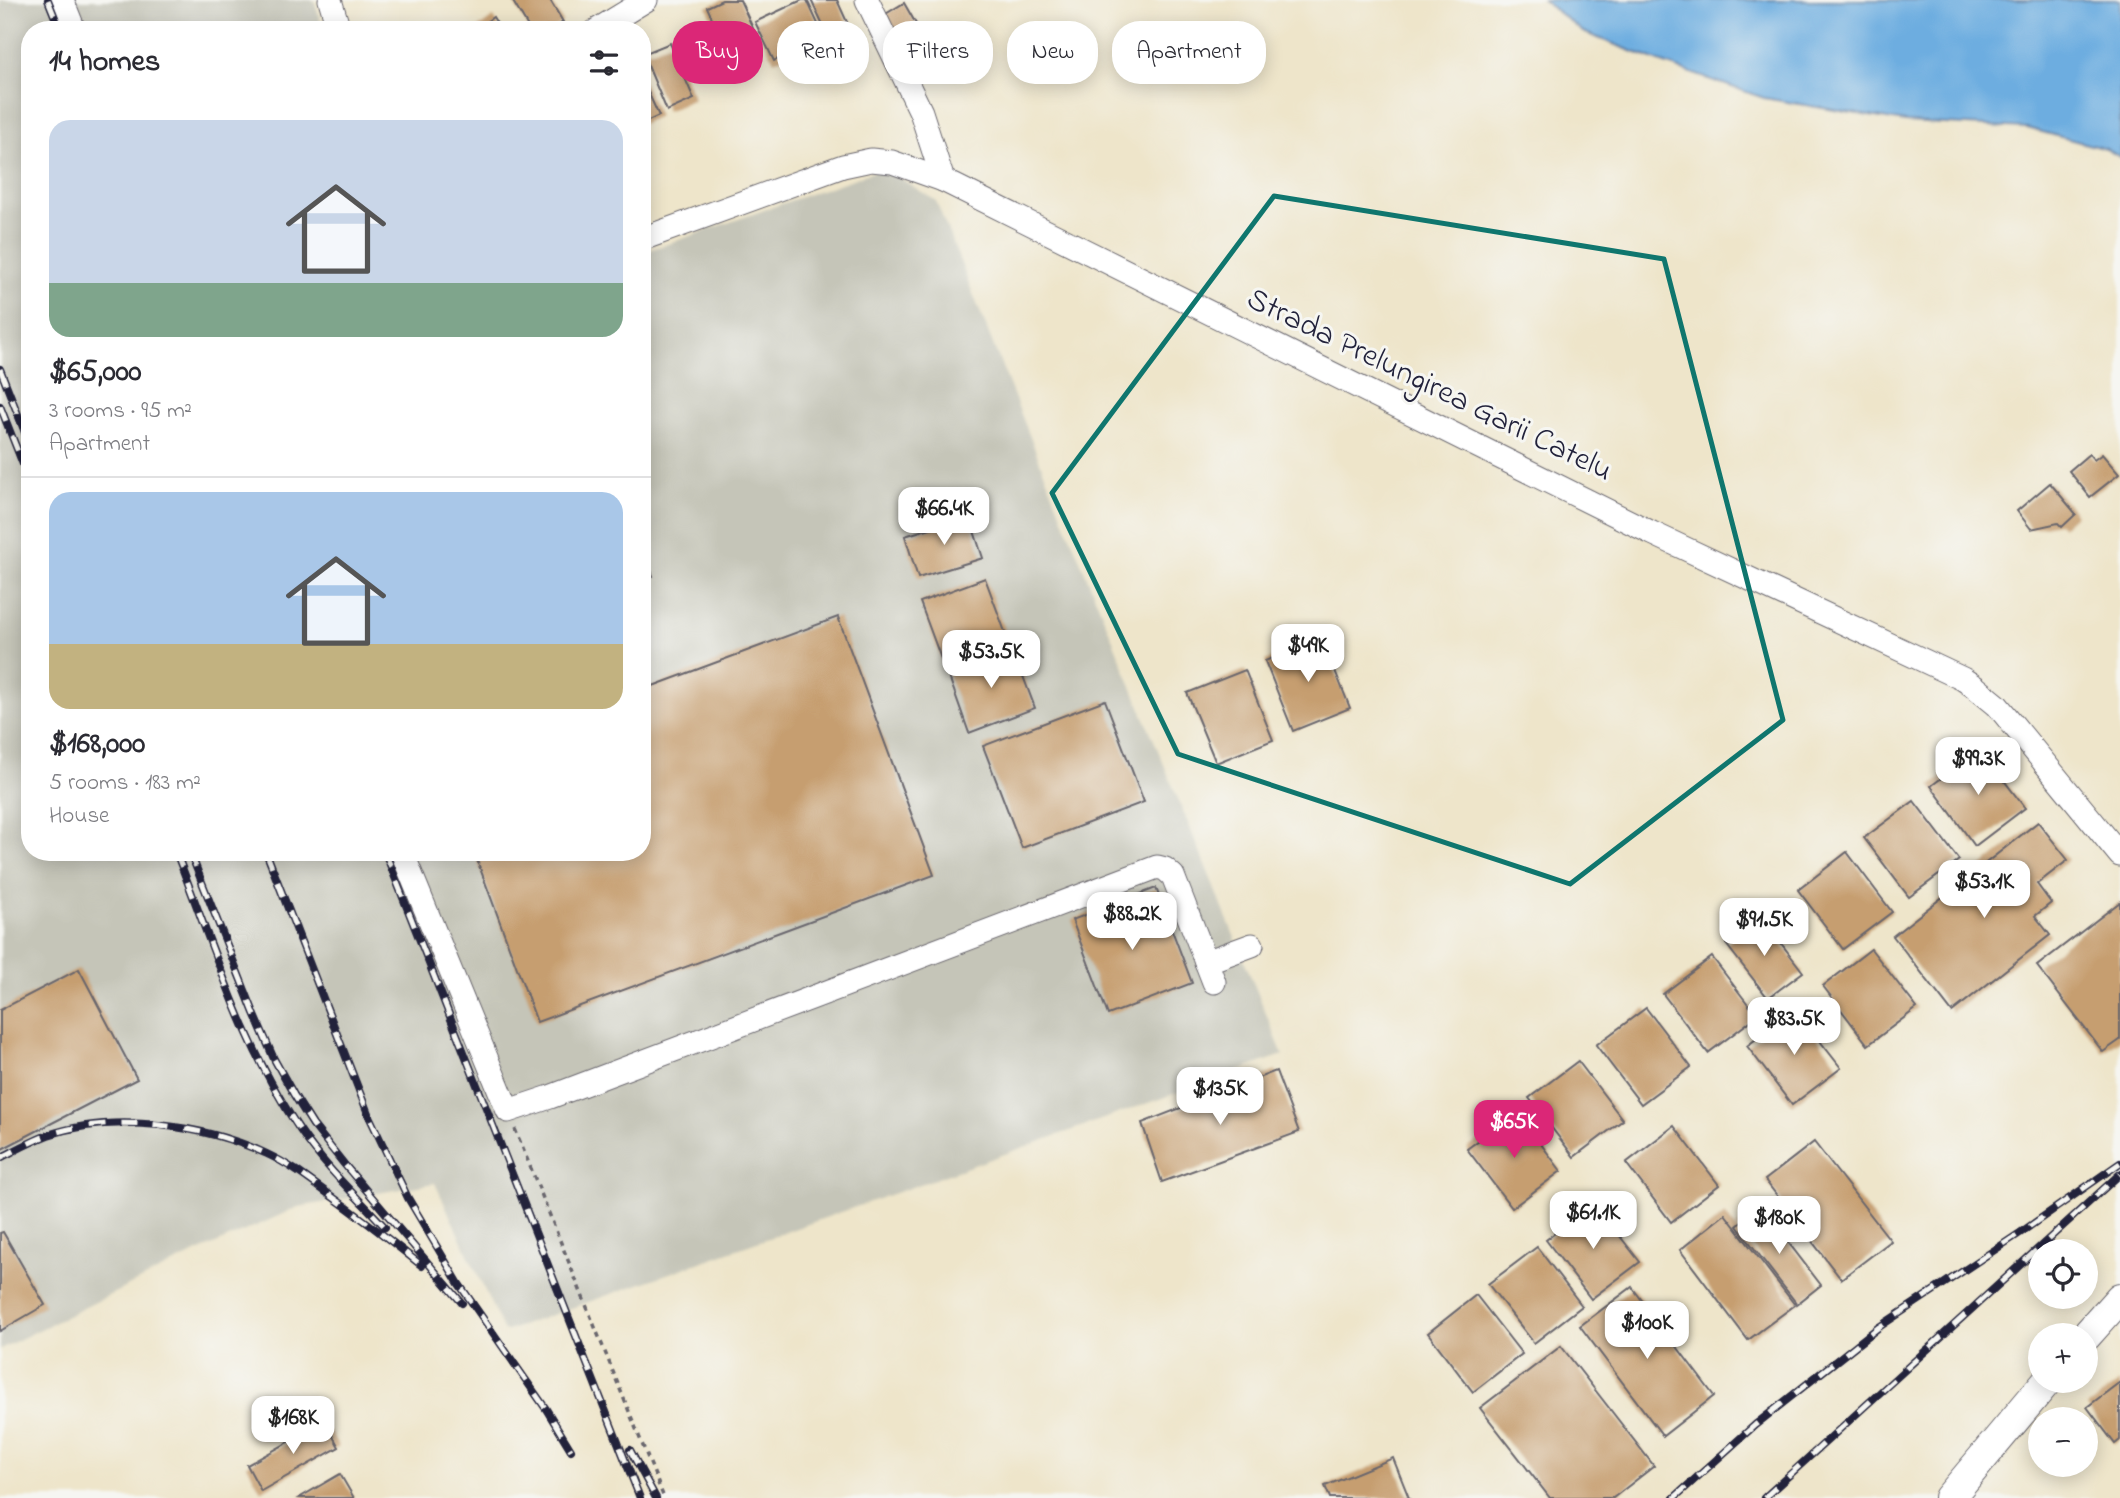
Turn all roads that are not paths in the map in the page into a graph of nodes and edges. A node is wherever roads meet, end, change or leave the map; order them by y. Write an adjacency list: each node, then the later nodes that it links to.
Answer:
1 (62, 0): 5 (street)
2 (330, 0): 6 (street)
3 (646, 0): 7 (street)
4 (867, 0): 8 (street)
5 (70, 21)
6 (336, 21)
7 (612, 21)
8 (943, 180): 9 (street, Strada Prelungirea Garii Catelu); 10 (street, Strada Prelungirea Garii Catelu)
9 (651, 236)
10 (2120, 855)
11 (406, 861): 12 (street)
12 (1252, 945)
13 (2120, 1298): 14 (main road)
14 (2098, 1323)
15 (2037, 1393): 16 (main road)
16 (1949, 1498)

